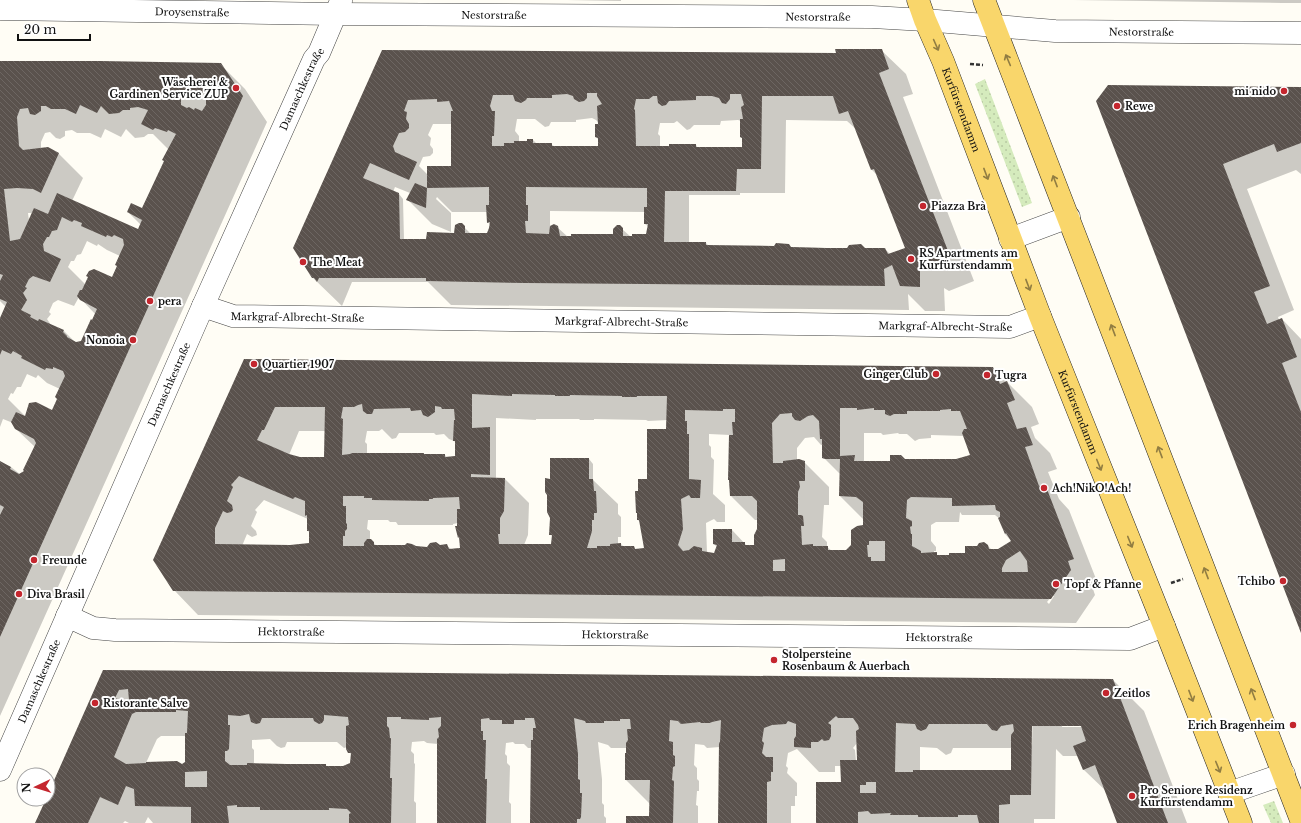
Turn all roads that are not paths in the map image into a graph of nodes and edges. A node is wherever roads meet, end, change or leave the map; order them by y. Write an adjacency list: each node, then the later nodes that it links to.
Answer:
1 (984, 0): 5 (main road)
2 (338, 7): 3 (street, Droysenstraße); 4 (street, Nestorstraße); 9 (street, Damaschkestraße)
3 (0, 10)
4 (921, 10): 5 (street, Nestorstraße); 8 (main road, Kurfürstendamm, one-way to 8)
5 (994, 25): 6 (street, Nestorstraße); 7 (main road, one-way to 5)
6 (1301, 33)
7 (1069, 217): 8 (street); 14 (main road, one-way to 7)
8 (1010, 239): 10 (main road, Kurfürstendamm, one-way to 10)
9 (203, 306): 10 (street, Markgraf-Albrecht-Straße); 11 (street, Damaschkestraße)
10 (1040, 316): 12 (main road, Kurfürstendamm, one-way to 12)
11 (67, 616): 12 (street, Hektorstraße); 13 (street, Damaschkestraße)
12 (1164, 626): 15 (main road, Kurfürstendamm, one-way to 15)
13 (0, 770)
14 (1284, 774): 15 (street); 16 (main road)
15 (1229, 793): 17 (main road, Kurfürstendamm)
16 (1301, 820)
17 (1241, 823)

